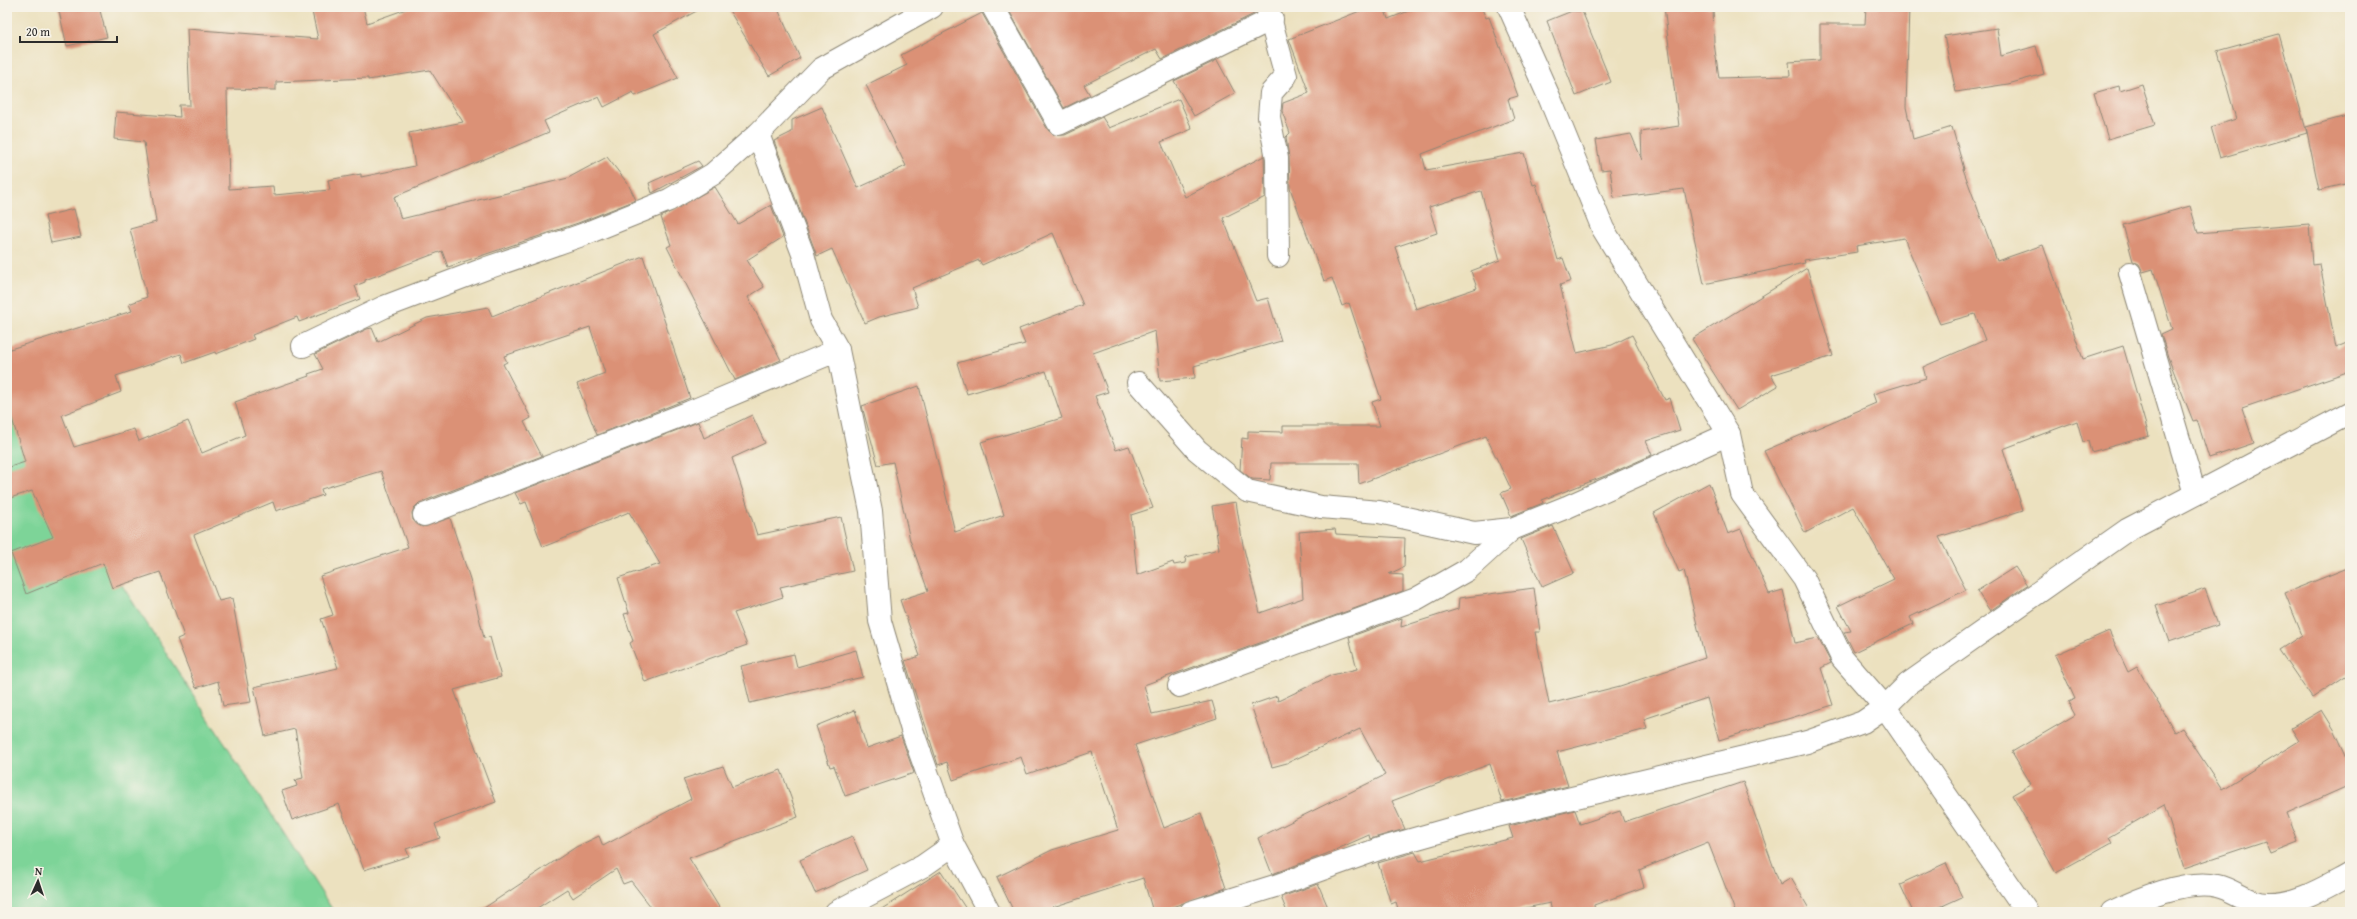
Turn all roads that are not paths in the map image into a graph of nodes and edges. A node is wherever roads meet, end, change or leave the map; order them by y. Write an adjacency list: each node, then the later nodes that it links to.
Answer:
1 (932, 7): 5 (street)
2 (993, 7): 4 (street)
3 (1509, 7): 12 (street)
4 (1269, 13): 6 (street)
5 (758, 134): 8 (street); 9 (street)
6 (1278, 256)
7 (2130, 273): 13 (street)
8 (303, 346)
9 (838, 350): 14 (street); 18 (street)
10 (1138, 383): 15 (street)
11 (2350, 413): 13 (street)
12 (1729, 434): 15 (street); 17 (street)
13 (2195, 494): 17 (street)
14 (424, 515)
15 (1512, 529): 16 (street)
16 (1179, 686)
17 (1885, 707): 22 (street); 23 (street)
18 (953, 845): 20 (street); 21 (street)
19 (2350, 874): 24 (street)
20 (836, 912)
21 (989, 912)
22 (1190, 912)
23 (2027, 912)
24 (2112, 912)

